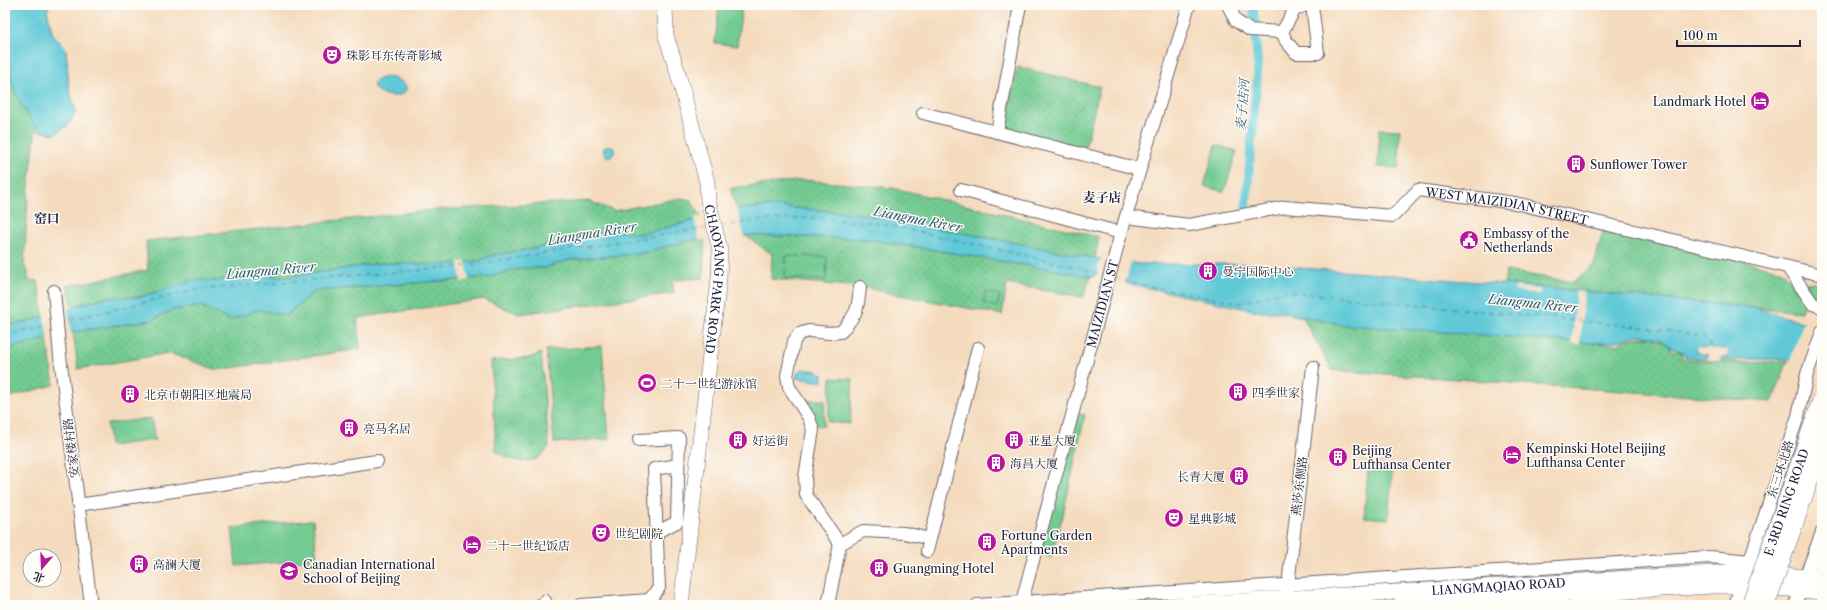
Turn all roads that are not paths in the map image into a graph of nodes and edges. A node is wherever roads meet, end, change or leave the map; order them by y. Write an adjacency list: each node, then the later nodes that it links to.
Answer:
1 (665, 5): 13 (main road, CHAOYANG PARK ROAD)
2 (674, 5): 13 (main road, CHAOYANG PARK ROAD)
3 (1020, 5): 10 (street)
4 (1228, 5): 8 (street)
5 (1306, 5): 8 (street)
6 (1312, 5): 8 (street)
7 (1186, 6): 11 (street, MAIZIDIAN ST)
8 (1282, 32)
9 (922, 112): 10 (street)
10 (997, 132): 11 (street)
11 (1140, 170): 14 (street, MAIZIDIAN ST)
12 (961, 190): 15 (street)
13 (715, 207): 16 (main road, CHAOYANG PARK ROAD)
14 (1126, 217): 15 (street, MAIZIDIAN ST); 17 (street, WEST MAIZIDIAN STREET)
15 (1121, 233): 44 (street, MAIZIDIAN ST)
16 (724, 249): 34 (main road, CHAOYANG PARK ROAD); 49 (main road, CHAOYANG PARK ROAD)
17 (1788, 268): 18 (street, WEST MAIZIDIAN STREET); 21 (street)
18 (1822, 275)
19 (860, 287): 37 (street)
20 (55, 294): 32 (street, 安家楼村路)
21 (1822, 307)
22 (1822, 332): 26 (street, 东三环北路)
23 (978, 348): 37 (street)
24 (1313, 367): 43 (street, 燕莎东侧路)
25 (1822, 398): 56 (highway, E 3RD RING ROAD, bridge)
26 (1798, 416): 27 (street); 38 (street, 东三环北路)
27 (1822, 424)
28 (639, 440): 31 (street)
29 (1822, 445): 57 (highway, E 3RD RING ROAD, bridge)
30 (377, 461): 32 (street)
31 (678, 465): 33 (street); 35 (street)
32 (78, 505): 46 (street, 安家楼村路)
33 (677, 522): 34 (street); 35 (street)
34 (692, 522): 48 (main road, CHAOYANG PARK ROAD)
35 (657, 532): 47 (street)
36 (1822, 532): 40 (street)
37 (840, 544): 50 (street)
38 (1752, 573): 40 (main road); 40 (street); 41 (main road, LIANGMAQIAO ROAD); 43 (main road, LIANGMAQIAO ROAD); 55 (street)
39 (1822, 579): 40 (main road)
40 (1803, 583): 42 (main road); 58 (street)
41 (1635, 591): 45 (main road, LIANGMAQIAO ROAD); 54 (street)
42 (1822, 592)
43 (1286, 596): 44 (street); 52 (main road, LIANGMAQIAO ROAD)
44 (1021, 603): 51 (street)
45 (1449, 604): 53 (main road, LIANGMAQIAO ROAD)
46 (91, 605)
47 (582, 605)
48 (681, 605)
49 (692, 605)
50 (828, 605)
51 (977, 605)
52 (1179, 605)
53 (1400, 605)
54 (1576, 605)
55 (1735, 605)
56 (1750, 605)
57 (1766, 605)
58 (1795, 605)

